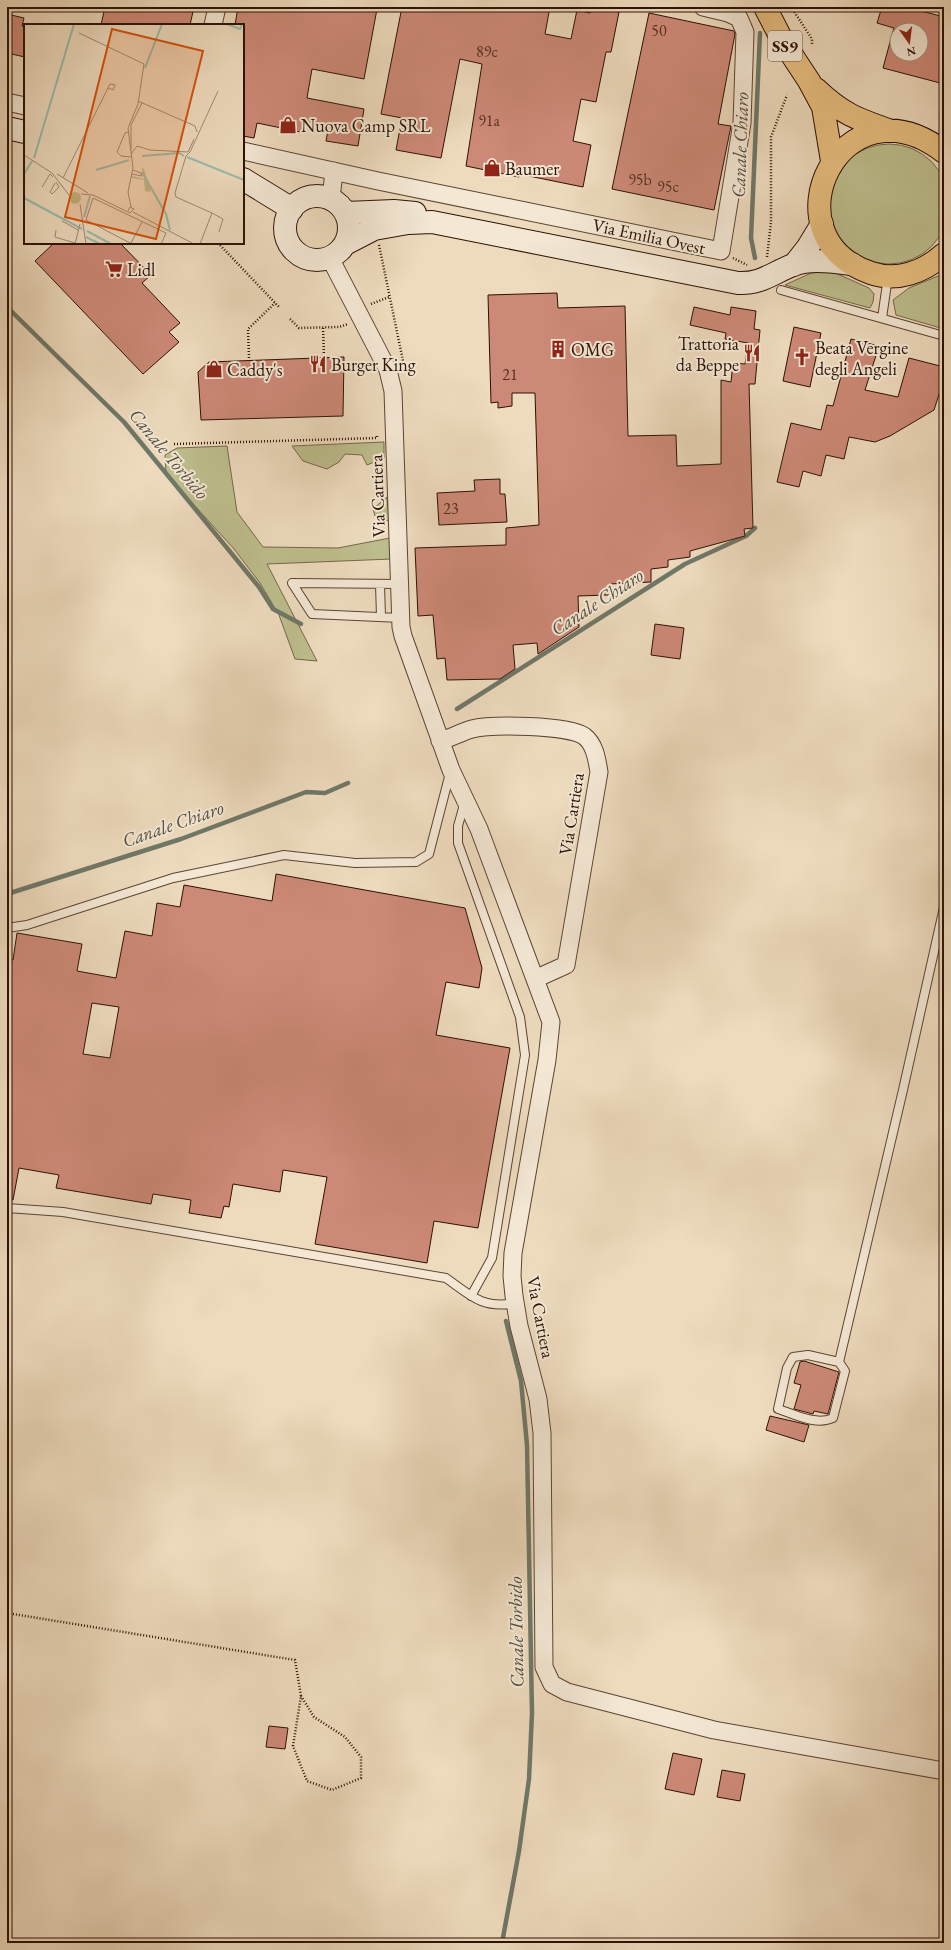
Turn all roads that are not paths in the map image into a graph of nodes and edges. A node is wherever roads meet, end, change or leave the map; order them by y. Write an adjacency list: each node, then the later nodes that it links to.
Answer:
1 (217, 7): 4 (street)
2 (703, 7): 14 (street, Via Emilia Ovest)
3 (765, 7): 5 (main road, SS9)
4 (213, 24)
5 (809, 81): 9 (main road); 13 (main road)
6 (7, 102): 7 (street)
7 (24, 106)
8 (7, 128): 10 (main road)
9 (891, 130): 12 (main road); 13 (main road)
10 (24, 132)
11 (244, 151): 14 (street, Via Emilia Ovest)
12 (944, 152)
13 (832, 161): 19 (main road)
14 (334, 171): 16 (street)
15 (244, 180): 17 (main road)
16 (338, 206): 17 (main road); 18 (main road, Via Emilia Ovest); 20 (main road)
17 (292, 209): 20 (main road)
18 (432, 222): 20 (main road, Via Emilia Ovest); 25 (main road, Via Emilia Ovest)
19 (822, 224): 22 (main road); 23 (main road)
20 (338, 251): 30 (street, Via Cartiera)
21 (944, 254): 24 (main road)
22 (852, 264): 23 (main road); 26 (main road)
23 (794, 265): 25 (main road)
24 (935, 266): 26 (main road)
25 (762, 276): 27 (lane)
26 (888, 276): 27 (lane)
27 (882, 318): 28 (lane)
28 (944, 336)
29 (380, 584): 30 (lane); 31 (lane); 31 (lane)
30 (400, 584): 32 (street, Via Cartiera)
31 (381, 617): 32 (lane)
32 (401, 618): 33 (street, Via Cartiera)
33 (440, 741): 34 (street, Via Cartiera); 38 (street, Via Cartiera)
34 (451, 770): 35 (street, Via Cartiera); 37 (lane)
35 (465, 799): 38 (street, Via Cartiera); 40 (lane)
36 (944, 907): 42 (lane)
37 (7, 928)
38 (535, 979): 41 (street, Via Cartiera)
39 (7, 1208): 40 (lane)
40 (471, 1296): 41 (lane)
41 (516, 1303): 43 (street, Via Cartiera)
42 (839, 1362): 42 (lane)
43 (944, 1771)

